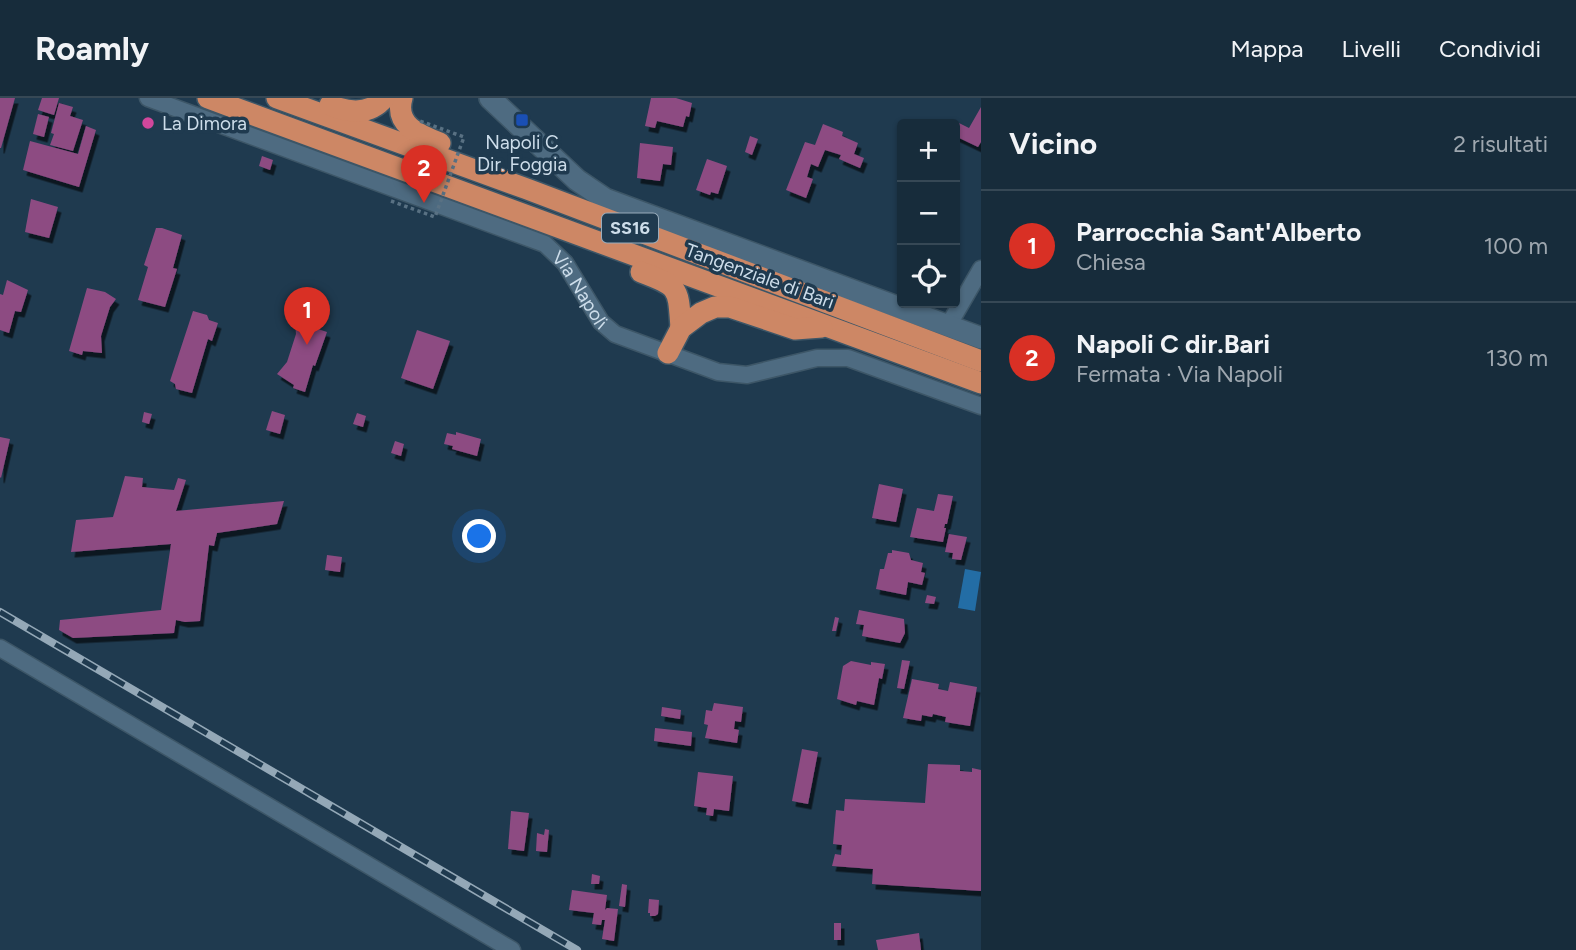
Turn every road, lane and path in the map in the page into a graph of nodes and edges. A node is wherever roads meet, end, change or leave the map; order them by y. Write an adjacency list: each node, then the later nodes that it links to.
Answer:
1 (148, 98): 17 (street, Via Napoli)
2 (208, 98): 11 (highway, Tangenziale di Bari / SS16)
3 (277, 98): 9 (highway, Tangenziale di Bari / SS16)
4 (309, 98): 5 (highway)
5 (384, 98)
6 (402, 98): 9 (highway)
7 (490, 98): 14 (street)
8 (420, 121): 10 (path, bridge)
9 (527, 189): 18 (highway, Tangenziale di Bari / SS16)
10 (391, 201)
11 (578, 233): 13 (highway, Tangenziale di Bari / SS16); 15 (highway)
12 (981, 269): 14 (street)
13 (829, 326): 15 (highway); 19 (highway, Tangenziale di Bari / SS16)
14 (948, 326): 16 (street)
15 (681, 328): 17 (highway)
16 (981, 338)
17 (668, 353): 20 (street, Via Napoli)
18 (981, 361)
19 (981, 383)
20 (981, 406)
21 (0, 648): 22 (street)
22 (512, 950)

